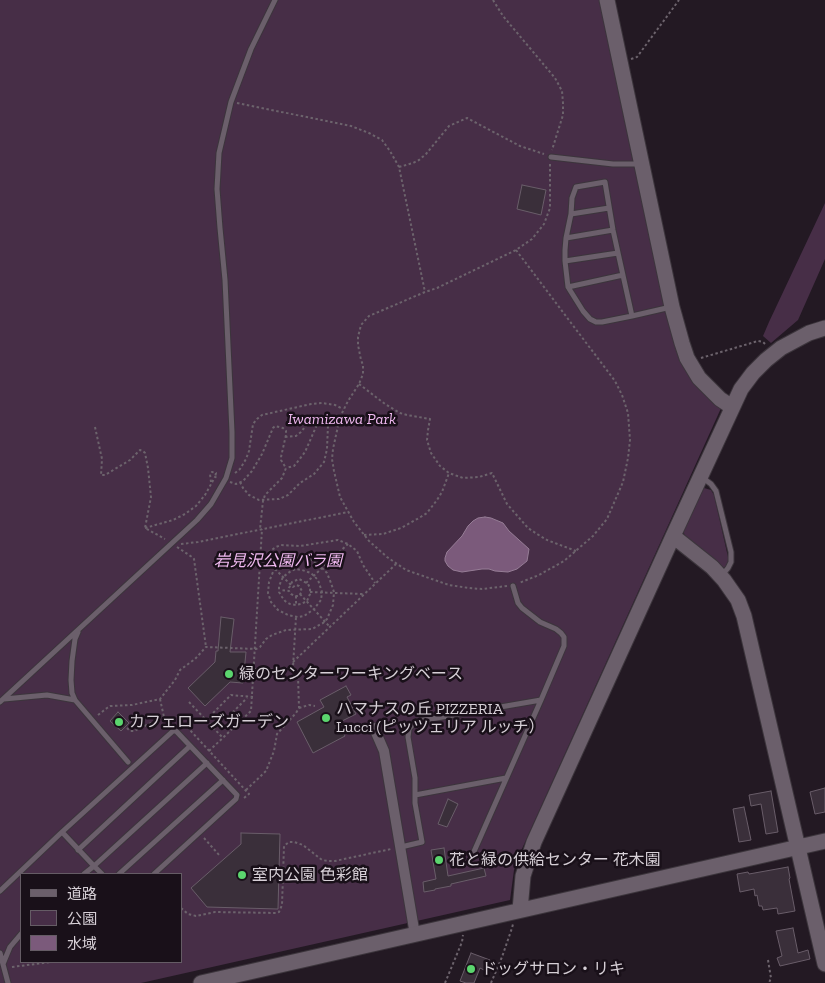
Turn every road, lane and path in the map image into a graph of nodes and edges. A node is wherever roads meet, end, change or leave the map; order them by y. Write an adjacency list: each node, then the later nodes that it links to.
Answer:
1 (274, 0): 6 (lane)
2 (493, 0): 7 (path)
3 (607, 0): 5 (street)
4 (679, 0): 5 (path)
5 (620, 62): 8 (street)
6 (231, 102): 9 (path); 37 (lane)
7 (551, 157): 8 (lane); 9 (path); 14 (path)
8 (642, 164): 20 (street)
9 (399, 167): 19 (path)
10 (609, 208): 11 (lane); 11 (lane); 12 (lane)
11 (571, 214): 13 (lane)
12 (613, 230): 13 (lane); 15 (lane)
13 (566, 238): 16 (lane)
14 (516, 250): 19 (path); 48 (path)
15 (618, 253): 16 (lane); 17 (lane)
16 (565, 261): 18 (lane)
17 (623, 275): 18 (lane); 21 (lane)
18 (568, 287): 21 (lane)
19 (425, 292): 25 (path)
20 (672, 306): 21 (lane); 24 (street)
21 (632, 316)
22 (825, 328): 23 (street)
23 (773, 355): 24 (path); 26 (street)
24 (689, 361): 26 (street)
25 (359, 384): 27 (path); 34 (path)
26 (732, 407): 35 (street)
27 (343, 409): 31 (path); 37 (path)
28 (319, 422): 30 (path); 32 (path); 33 (path)
29 (96, 426): 42 (path)
30 (285, 438): 33 (path); 39 (path)
31 (332, 459): 32 (path); 41 (path)
32 (324, 460): 40 (path)
33 (286, 468): 40 (path)
34 (450, 472): 44 (path); 48 (path)
35 (700, 476): 45 (street); 54 (lane)
36 (214, 477): 37 (path); 38 (path); 38 (path)
37 (226, 479): 39 (path); 46 (lane)
38 (211, 482): 42 (path)
39 (240, 482): 40 (path)
40 (263, 501): 43 (path)
41 (348, 512): 43 (path); 44 (path)
42 (146, 528): 46 (path)
43 (261, 529): 46 (path); 49 (path)
44 (364, 535): 50 (path)
45 (673, 536): 54 (street); 121 (street)
46 (171, 543): 74 (lane); 76 (path)
47 (348, 544): 49 (path); 51 (path); 58 (path)
48 (576, 551): 59 (path)
49 (260, 558): 77 (path)
50 (396, 564): 58 (path); 59 (path)
51 (322, 568): 52 (path); 53 (path); 64 (path)
52 (276, 569): 55 (path); 71 (path)
53 (314, 575): 55 (path); 56 (path); 63 (path)
54 (721, 576): 110 (street)
55 (283, 577): 57 (path); 60 (path)
56 (306, 583): 57 (path); 62 (path)
57 (290, 584): 61 (path); 65 (path)
58 (375, 584): 66 (path)
59 (513, 586): 86 (lane)
60 (279, 590): 61 (path); 69 (path)
61 (289, 591): 67 (path)
62 (310, 592): 63 (path); 68 (path)
63 (322, 592): 64 (path); 70 (path)
64 (334, 592): 66 (path); 72 (path)
65 (300, 594): 67 (path); 68 (path)
66 (364, 594): 73 (path)
67 (296, 596): 69 (path)
68 (307, 601): 69 (path); 70 (path)
69 (296, 605)
70 (314, 609): 71 (path); 72 (path)
71 (296, 617): 75 (path)
72 (325, 621): 73 (path); 75 (path)
73 (330, 626): 78 (path)
74 (80, 629): 84 (lane); 85 (lane)
75 (295, 630): 77 (path); 78 (path)
76 (206, 647): 77 (path); 83 (path)
77 (256, 649): 80 (path)
78 (293, 662): 79 (path)
79 (292, 667): 80 (path); 89 (path)
80 (255, 669): 82 (path)
81 (248, 697): 82 (path); 93 (path); 95 (path)
82 (252, 697): 95 (path)
83 (160, 699): 91 (path); 92 (path)
84 (2, 700): 85 (lane)
85 (75, 700): 92 (lane)
86 (541, 700): 103 (lane); 105 (lane)
87 (189, 702): 93 (path)
88 (315, 706): 89 (path)
89 (299, 708): 100 (path)
90 (177, 716): 100 (path)
91 (164, 717): 94 (path); 96 (path)
92 (93, 720): 101 (lane)
93 (206, 720): 98 (path)
94 (168, 725)
95 (236, 726): 98 (path)
96 (127, 728)
97 (374, 728): 109 (street)
98 (223, 738): 100 (path)
99 (190, 746): 102 (lane); 106 (lane); 111 (lane)
100 (209, 751)
101 (128, 762)
102 (207, 763): 104 (lane); 114 (lane)
103 (506, 778): 105 (lane); 113 (lane)
104 (223, 780): 117 (lane); 118 (lane)
105 (415, 795): 109 (lane)
106 (62, 832): 111 (lane); 119 (lane)
107 (204, 838): 112 (path)
108 (825, 841): 110 (street)
109 (401, 847): 120 (path); 124 (street)
110 (798, 847): 121 (street); 128 (street)
111 (78, 850): 114 (lane)
112 (220, 856)
113 (472, 856)
114 (94, 866): 115 (lane); 116 (lane)
115 (85, 873)
116 (101, 873)
117 (120, 873)
118 (155, 873)
119 (0, 891)
120 (182, 909)
121 (517, 911): 122 (street); 133 (path)
122 (465, 923): 124 (street); 132 (path)
123 (20, 935): 129 (lane)
124 (415, 935): 131 (street)
125 (0, 953): 129 (lane)
126 (768, 960): 134 (path)
127 (38, 963): 129 (path)
128 (825, 964)
129 (4, 966): 130 (lane)
130 (8, 983)
131 (201, 983)
132 (445, 983)
133 (491, 983)
134 (769, 983)

